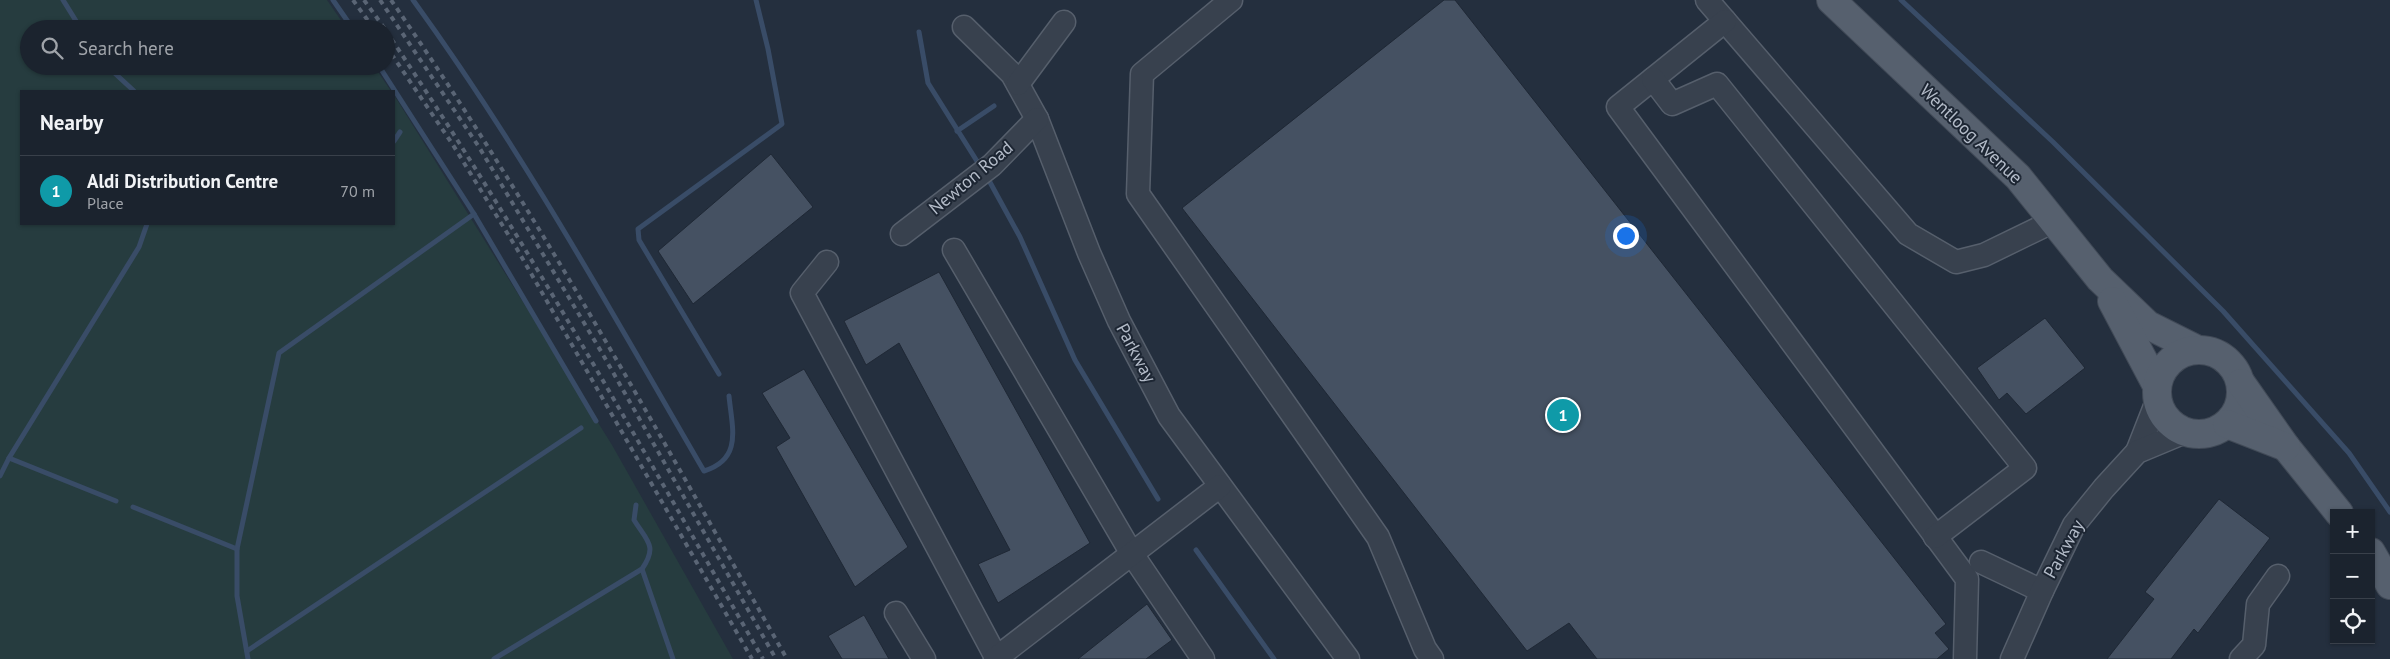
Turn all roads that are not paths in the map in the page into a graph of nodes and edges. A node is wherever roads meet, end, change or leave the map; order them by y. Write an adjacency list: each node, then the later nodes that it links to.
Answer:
1 (1231, 0): 36 (street)
2 (1707, 0): 4 (street)
3 (1831, 0): 10 (main road, Wentloog Avenue)
4 (1725, 21): 7 (street); 10 (street)
5 (1064, 22): 8 (street)
6 (964, 27): 8 (street, Parkway)
7 (1653, 79): 24 (street); 24 (street)
8 (1018, 84): 9 (street, Parkway)
9 (1038, 119): 11 (street, Newton Road); 22 (street, Parkway)
10 (2054, 222): 14 (main road, Wentloog Avenue)
11 (902, 234)
12 (954, 250): 25 (street)
13 (827, 262): 34 (street)
14 (2100, 279): 15 (main road, Wentloog Avenue); 17 (main road, Wentloog Avenue)
15 (2196, 349): 16 (main road, Wentloog Avenue); 17 (main road)
16 (2241, 383): 18 (main road); 20 (main road, Wentloog Avenue)
17 (2157, 394): 19 (main road, Wentloog Avenue); 21 (street, Parkway)
18 (2227, 424): 19 (main road); 20 (main road, Wentloog Avenue)
19 (2185, 432): 21 (street, Parkway)
20 (2286, 447): 23 (main road, Wentloog Avenue)
21 (2137, 452): 30 (street, Parkway)
22 (1220, 486): 25 (street); 35 (street, Parkway)
23 (2336, 509)
24 (1935, 536): 37 (street)
25 (1132, 554): 32 (street); 34 (street)
26 (2372, 554): 29 (main road)
27 (1981, 562): 30 (street)
28 (2278, 576): 39 (street)
29 (2390, 585)
30 (2042, 591): 38 (street, Parkway)
31 (896, 613): 33 (street)
32 (1200, 658)
33 (924, 659)
34 (996, 659)
35 (1348, 659)
36 (1432, 659)
37 (1965, 659)
38 (2012, 659)
39 (2241, 659)

